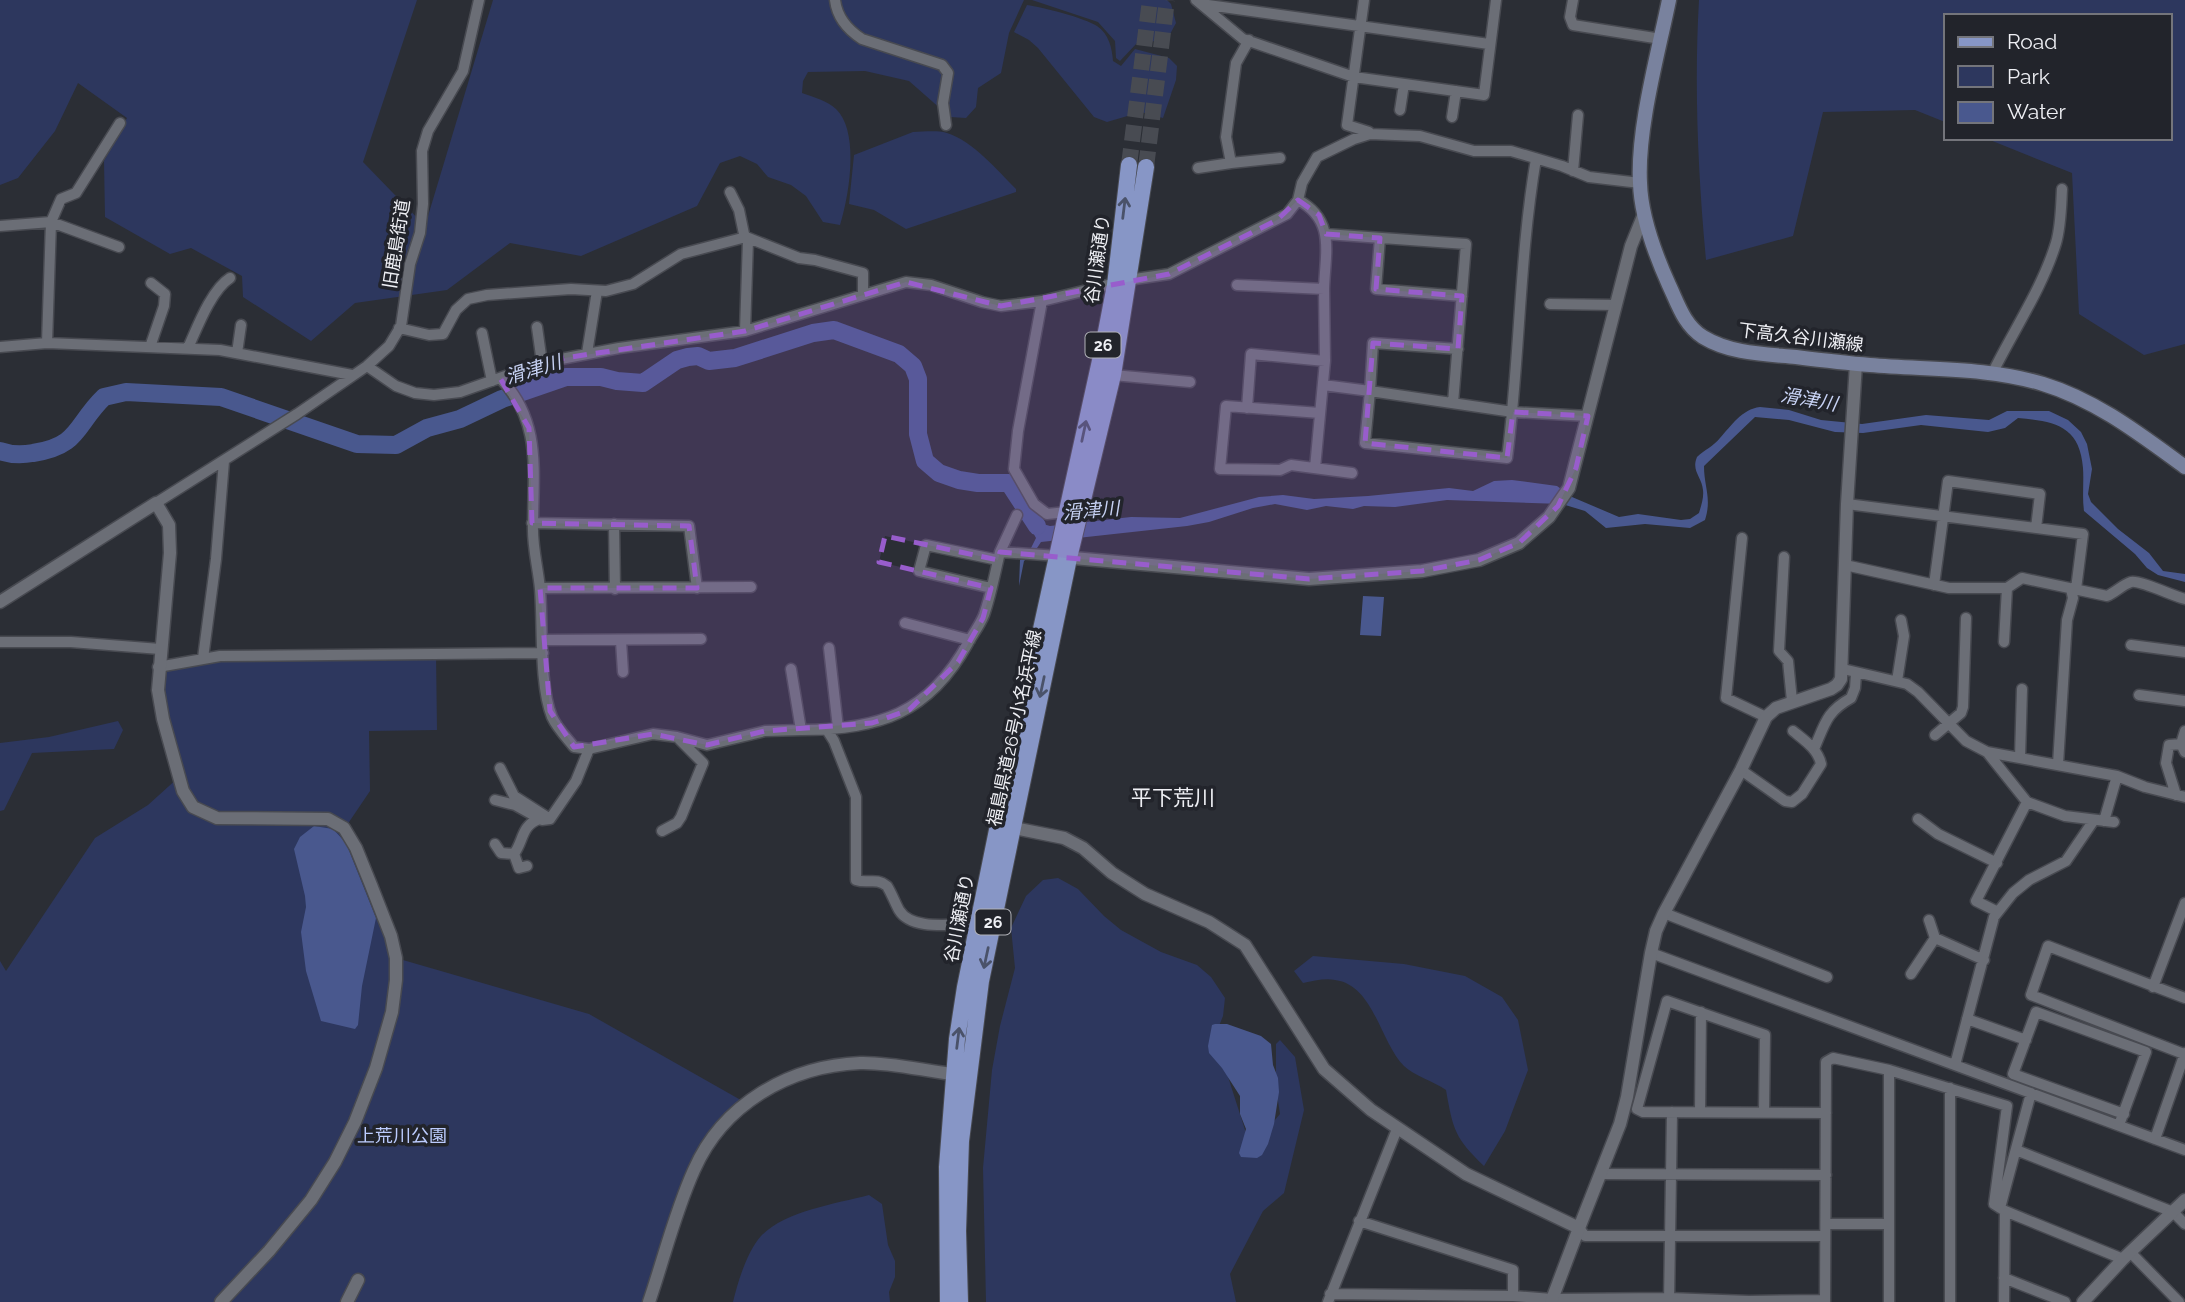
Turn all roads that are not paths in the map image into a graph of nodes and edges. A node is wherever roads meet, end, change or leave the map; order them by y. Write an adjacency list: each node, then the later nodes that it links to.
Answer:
1 (479, 0): 52 (street, 旧鹿島街道)
2 (835, 0): 19 (street)
3 (1364, 0): 8 (street)
4 (1496, 0): 11 (street)
5 (1573, 0): 9 (street)
6 (1669, 0): 9 (main road, 下高久谷川瀬線)
7 (1197, 2): 8 (street); 10 (street)
8 (1360, 25): 11 (street); 12 (street)
9 (1661, 39): 28 (main road, 下高久谷川瀬線)
10 (1249, 40): 12 (street); 23 (street)
11 (1489, 44): 14 (street)
12 (1354, 77): 13 (street); 20 (street)
13 (1404, 84): 14 (street); 15 (street)
14 (1456, 91): 17 (street)
15 (1400, 110)
16 (1578, 115): 27 (street)
17 (1452, 117)
18 (120, 123): 33 (street)
19 (946, 125)
20 (1370, 134): 22 (street); 31 (street)
21 (1280, 158): 23 (street)
22 (1536, 159): 27 (street); 75 (street)
23 (1231, 163): 26 (street)
24 (1129, 165): 41 (main road, 谷川瀬通り / 26, one-way to 24)
25 (1146, 167): 41 (main road, 福島県道26号小名浜平線 / 26)
26 (1198, 168)
27 (1573, 171): 28 (street)
28 (1640, 183): 32 (main road, 下高久谷川瀬線)
29 (2062, 190): 66 (street)
30 (730, 192): 36 (street)
31 (1298, 200): 35 (street); 41 (street)
32 (1644, 214): 49 (street); 64 (main road, 下高久谷川瀬線)
33 (51, 222): 34 (street); 38 (street); 55 (street)
34 (0, 226)
35 (1326, 234): 37 (street); 43 (street)
36 (746, 237): 44 (street); 45 (street); 53 (street)
37 (1380, 238): 46 (street); 46 (street)
38 (118, 247)
39 (230, 278): 58 (street)
40 (151, 283): 57 (street)
41 (1121, 283): 47 (street); 68 (main road, 福島県道26号小名浜平線 / 26); 86 (main road, 谷川瀬通り / 26, one-way to 41)
42 (1237, 285): 43 (street)
43 (1324, 289): 62 (street)
44 (597, 291): 52 (street); 61 (street)
45 (863, 295): 47 (street); 53 (street)
46 (1462, 296): 59 (street)
47 (1042, 301): 86 (street)
48 (1550, 304): 49 (street)
49 (1616, 305): 77 (street)
50 (241, 325): 60 (street)
51 (537, 327): 63 (street)
52 (399, 328): 65 (street, 旧鹿島街道)
53 (745, 331): 61 (street)
54 (482, 333): 69 (street)
55 (47, 343): 56 (street); 57 (street)
56 (0, 347)
57 (150, 347): 58 (street)
58 (188, 348): 60 (street)
59 (1458, 349): 72 (street); 73 (street)
60 (237, 353): 67 (street)
61 (587, 354): 63 (street)
62 (1325, 361): 71 (street); 74 (street)
63 (542, 363): 69 (street)
64 (1856, 364): 66 (main road, 下高久谷川瀬線); 83 (street)
65 (367, 366): 67 (street, 旧鹿島街道); 69 (street)
66 (1992, 374): 79 (main road, 下高久谷川瀬線)
67 (352, 375): 78 (street, 旧鹿島街道)
68 (1113, 375): 70 (street); 86 (main road, 福島県道26号小名浜平線 / 26)
69 (496, 380): 87 (street)
70 (1191, 383)
71 (1323, 385): 72 (street); 76 (street)
72 (1370, 390): 73 (street); 75 (street)
73 (1453, 403): 75 (street)
74 (1247, 408): 76 (street); 80 (street)
75 (1513, 412): 77 (street)
76 (1320, 414): 80 (street)
77 (1588, 416): 91 (street)
78 (224, 461): 82 (street); 119 (street)
79 (2185, 467)
80 (1315, 468): 81 (street)
81 (1352, 473)
82 (156, 503): 104 (street); 116 (street)
83 (1847, 504): 85 (street); 94 (street)
84 (1017, 515): 92 (street)
85 (1944, 516): 89 (street); 89 (street); 95 (street)
86 (1070, 518): 91 (main road, 福島県道26号小名浜平線 / 26)
87 (533, 523): 88 (street); 97 (street)
88 (614, 524): 98 (street); 101 (street)
89 (2036, 528): 102 (street)
90 (1742, 538): 129 (street)
91 (1064, 552): 92 (street); 152 (main road, 福島県道26号小名浜平線 / 26)
92 (999, 556): 99 (street); 99 (street)
93 (1784, 557): 127 (street)
94 (1845, 565): 95 (street); 123 (street)
95 (1934, 585): 100 (street)
96 (751, 587): 98 (street)
97 (540, 588): 101 (street); 109 (street)
98 (697, 588): 101 (street)
99 (991, 588): 110 (street)
100 (2007, 588): 102 (street); 113 (street)
101 (615, 589)
102 (2074, 589): 103 (street); 142 (street)
103 (2185, 598)
104 (0, 602)
105 (1966, 618): 130 (street)
106 (1901, 620): 124 (street)
107 (905, 623): 110 (street)
108 (701, 639): 111 (street)
109 (542, 640): 111 (street); 118 (street)
110 (970, 640): 131 (street)
111 (621, 641): 122 (street)
112 (0, 642): 116 (street)
113 (2004, 642)
114 (2131, 645): 117 (street)
115 (829, 648): 131 (street)
116 (160, 649): 120 (street)
117 (2185, 652)
118 (543, 653): 119 (street); 139 (street)
119 (203, 658): 120 (street)
120 (158, 667): 211 (street)
121 (791, 669): 132 (street)
122 (623, 672)
123 (1849, 672): 124 (street); 127 (street); 137 (street)
124 (1897, 681): 130 (street)
125 (2022, 689): 141 (street)
126 (2139, 695): 128 (street)
127 (1791, 701): 129 (street)
128 (2185, 701)
129 (1766, 717): 144 (street)
130 (1950, 723): 135 (street); 140 (street)
131 (832, 729): 132 (street); 162 (street)
132 (801, 730): 136 (street)
133 (1793, 731): 137 (street)
134 (2185, 731): 138 (street)
135 (1935, 734)
136 (677, 737): 139 (street); 153 (street)
137 (1814, 748): 144 (street)
138 (2183, 748): 146 (street)
139 (589, 749): 149 (street)
140 (1987, 752): 141 (street); 148 (street)
141 (2020, 757): 142 (street)
142 (2058, 764): 145 (street)
143 (500, 768): 149 (street)
144 (1741, 770): 160 (street)
145 (2118, 776): 146 (street); 151 (street)
146 (2181, 796)
147 (495, 800): 149 (street)
148 (2027, 802): 151 (street); 156 (street)
149 (545, 819): 155 (street)
150 (1918, 819): 156 (street)
151 (2104, 821): 159 (street)
152 (1006, 826): 162 (main road, 谷川瀬通り / 26); 176 (main road, 福島県道26号小名浜平線 / 26, one-way to 176); 185 (street)
153 (662, 831)
154 (495, 844): 155 (street)
155 (514, 854): 157 (street)
156 (1997, 863): 159 (street)
157 (527, 866)
158 (2185, 903): 168 (street)
159 (1998, 912): 165 (street)
160 (1664, 913): 164 (street); 167 (street)
161 (1929, 920): 163 (street)
162 (977, 924): 176 (main road, 谷川瀬通り / 26, one-way to 162)
163 (1935, 939): 165 (street); 166 (street)
164 (1651, 953): 174 (street); 189 (street)
165 (1984, 960): 171 (street)
166 (1911, 974)
167 (1827, 977)
168 (2153, 987): 169 (street); 173 (street)
169 (2185, 998)
170 (1701, 1012): 179 (street); 180 (street); 181 (street)
171 (1967, 1019): 172 (street); 174 (street)
172 (2026, 1040): 183 (street); 183 (street)
173 (2185, 1054): 186 (street)
174 (1955, 1065): 178 (street)
175 (1889, 1070): 177 (street); 182 (street); 197 (street)
176 (961, 1075): 213 (street); 214 (main road, 谷川瀬通り / 26); 215 (main road, 福島県道26号小名浜平線 / 26)
177 (1950, 1088): 193 (street); 217 (street)
178 (2031, 1093): 184 (street); 187 (street)
179 (1764, 1111): 181 (street); 182 (street)
180 (1672, 1112): 181 (street); 190 (street)
181 (1700, 1112)
182 (1826, 1113): 191 (street)
183 (2124, 1114): 184 (street)
184 (2119, 1125): 186 (street)
185 (1396, 1129): 195 (street); 199 (street)
186 (2155, 1139): 188 (street)
187 (2016, 1150): 193 (street); 194 (street)
188 (2185, 1150)
189 (1601, 1174): 190 (street); 199 (street)
190 (1671, 1174): 191 (street); 200 (street)
191 (1826, 1175): 196 (street)
192 (2185, 1200): 194 (street)
193 (2002, 1210): 202 (street); 203 (street)
194 (2173, 1212): 198 (street); 202 (street)
195 (1359, 1222): 205 (street); 206 (street)
196 (1826, 1224): 197 (street); 201 (street)
197 (1889, 1224): 216 (street)
198 (2185, 1224)
199 (1579, 1227): 200 (street); 209 (street)
200 (1670, 1237): 201 (street); 207 (street)
201 (1825, 1237): 210 (street)
202 (2127, 1256): 208 (street); 220 (street)
203 (2004, 1278): 218 (street); 219 (street)
204 (358, 1280): 212 (street)
205 (1513, 1296): 206 (street); 209 (street)
206 (1329, 1298)
207 (1669, 1300): 209 (street); 210 (street)
208 (2088, 1300)
209 (1552, 1301)
210 (1825, 1301)
211 (221, 1302)
212 (347, 1302)
213 (649, 1302)
214 (948, 1302)
215 (960, 1302)
216 (1889, 1302)
217 (1950, 1302)
218 (2004, 1302)
219 (2065, 1302)
220 (2179, 1302)

